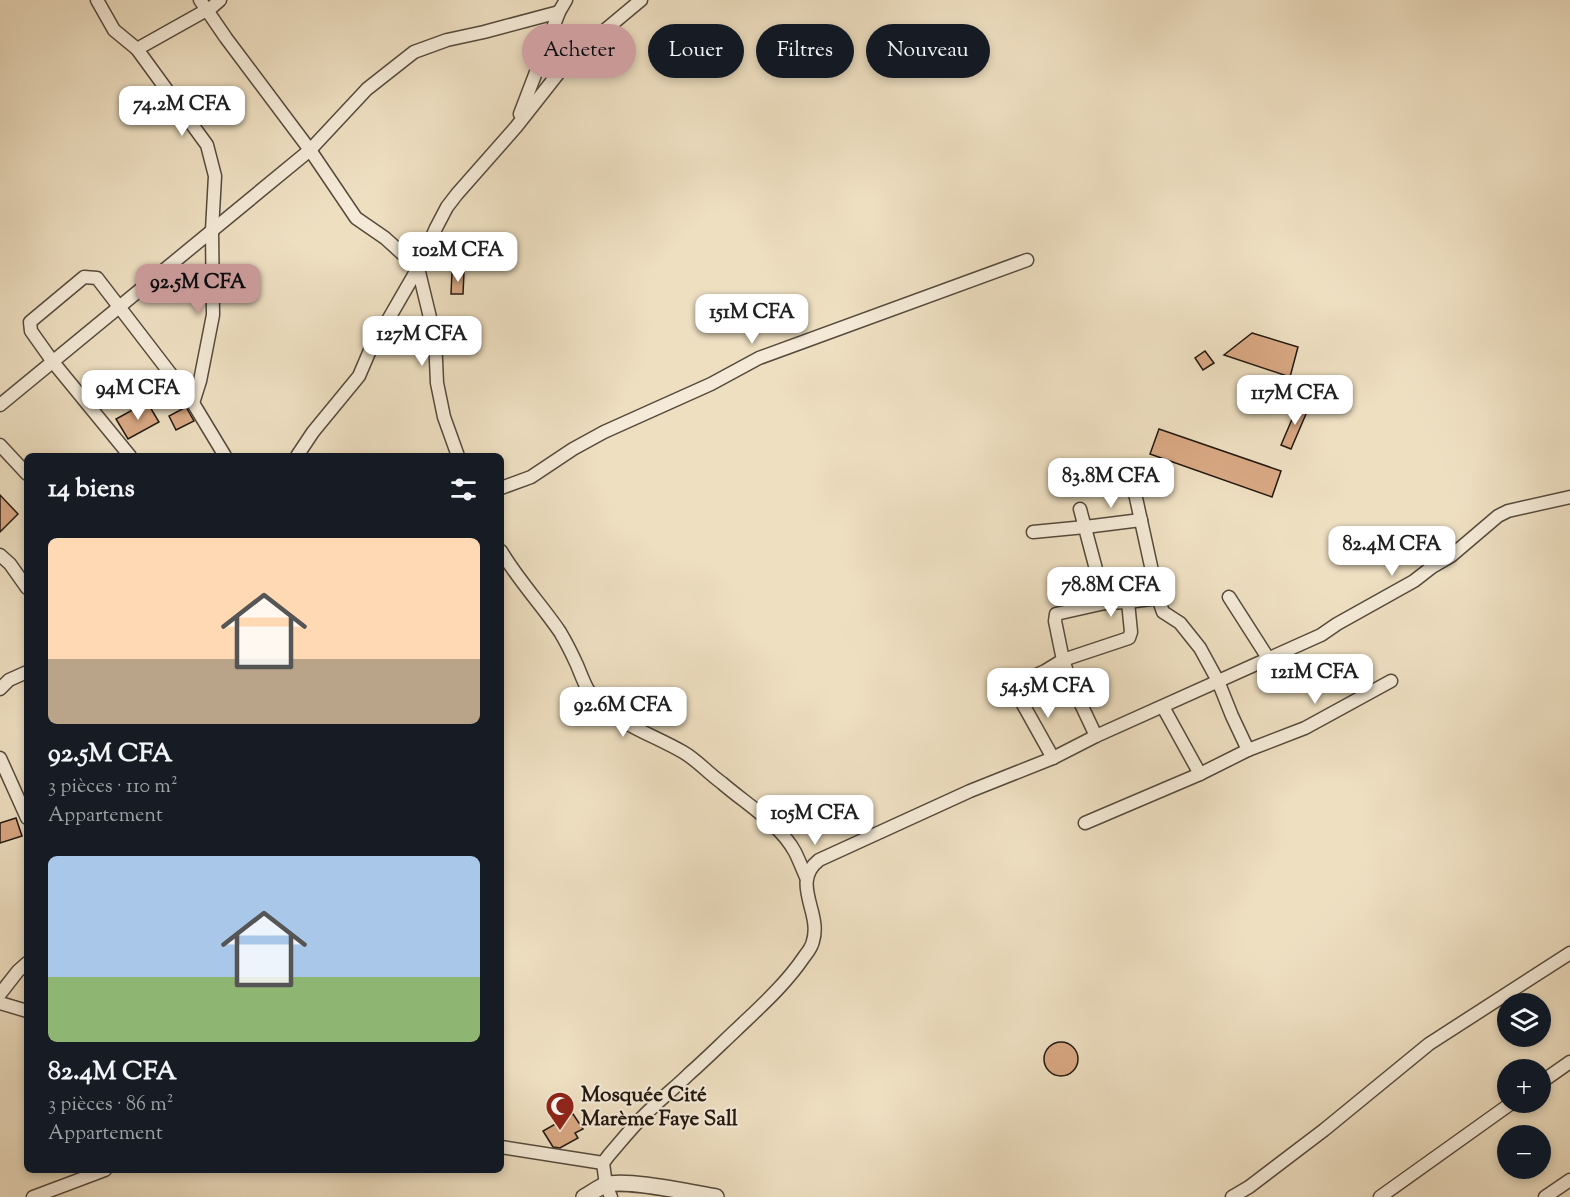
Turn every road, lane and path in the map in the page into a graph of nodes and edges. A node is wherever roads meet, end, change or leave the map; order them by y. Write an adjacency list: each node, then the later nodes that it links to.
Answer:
1 (97, 0): 7 (street)
2 (220, 0): 5 (street)
3 (566, 0): 6 (street)
4 (641, 0): 8 (street)
5 (203, 5): 7 (street); 9 (street)
6 (559, 12): 8 (street); 9 (street)
7 (137, 49): 10 (street)
8 (516, 127): 12 (street)
9 (310, 150): 10 (street); 12 (street)
10 (212, 230): 13 (street); 15 (street)
11 (1027, 260): 24 (street)
12 (418, 268): 20 (street); 21 (street)
13 (119, 307): 14 (street); 14 (street); 15 (street)
14 (52, 362): 16 (street); 18 (street)
15 (194, 403): 19 (street)
16 (0, 405)
17 (0, 445): 23 (street)
18 (128, 453)
19 (223, 453)
20 (299, 453)
21 (457, 453)
22 (1129, 466): 27 (street)
23 (24, 471)
24 (504, 487)
25 (1570, 497): 37 (street)
26 (1080, 509): 28 (street)
27 (1141, 520): 28 (street); 34 (street)
28 (1085, 527): 29 (street); 36 (street)
29 (1033, 532)
30 (0, 555): 32 (street)
31 (504, 556): 53 (street)
32 (24, 584)
33 (1229, 597): 37 (street)
34 (1158, 598): 35 (street); 42 (street)
35 (1128, 602): 36 (street); 38 (street)
36 (1104, 603): 38 (street)
37 (1268, 658): 42 (street)
38 (1063, 660): 46 (street); 49 (street)
39 (0, 670): 41 (street)
40 (24, 673): 41 (street)
41 (9, 680): 44 (street)
42 (1218, 681): 45 (street); 47 (street)
43 (1391, 681): 47 (street)
44 (0, 689)
45 (1163, 707): 46 (street); 50 (street)
46 (1096, 736): 49 (street)
47 (1248, 750): 50 (street)
48 (0, 758): 51 (street)
49 (1053, 758): 53 (street)
50 (1200, 774): 52 (street)
51 (24, 811)
52 (1085, 823)
53 (806, 877): 63 (street)
54 (1570, 953): 70 (street)
55 (24, 966): 56 (street)
56 (0, 994)
57 (0, 1004): 58 (street)
58 (24, 1010)
59 (1570, 1062): 60 (street)
60 (1551, 1075)
61 (1498, 1113): 71 (street)
62 (504, 1147): 63 (street)
63 (603, 1163): 66 (street)
64 (97, 1173): 67 (street)
65 (1570, 1180): 72 (street)
66 (608, 1191): 68 (street); 69 (street)
67 (33, 1197)
68 (584, 1197)
69 (716, 1197)
70 (1233, 1197)
71 (1380, 1197)
72 (1545, 1197)

